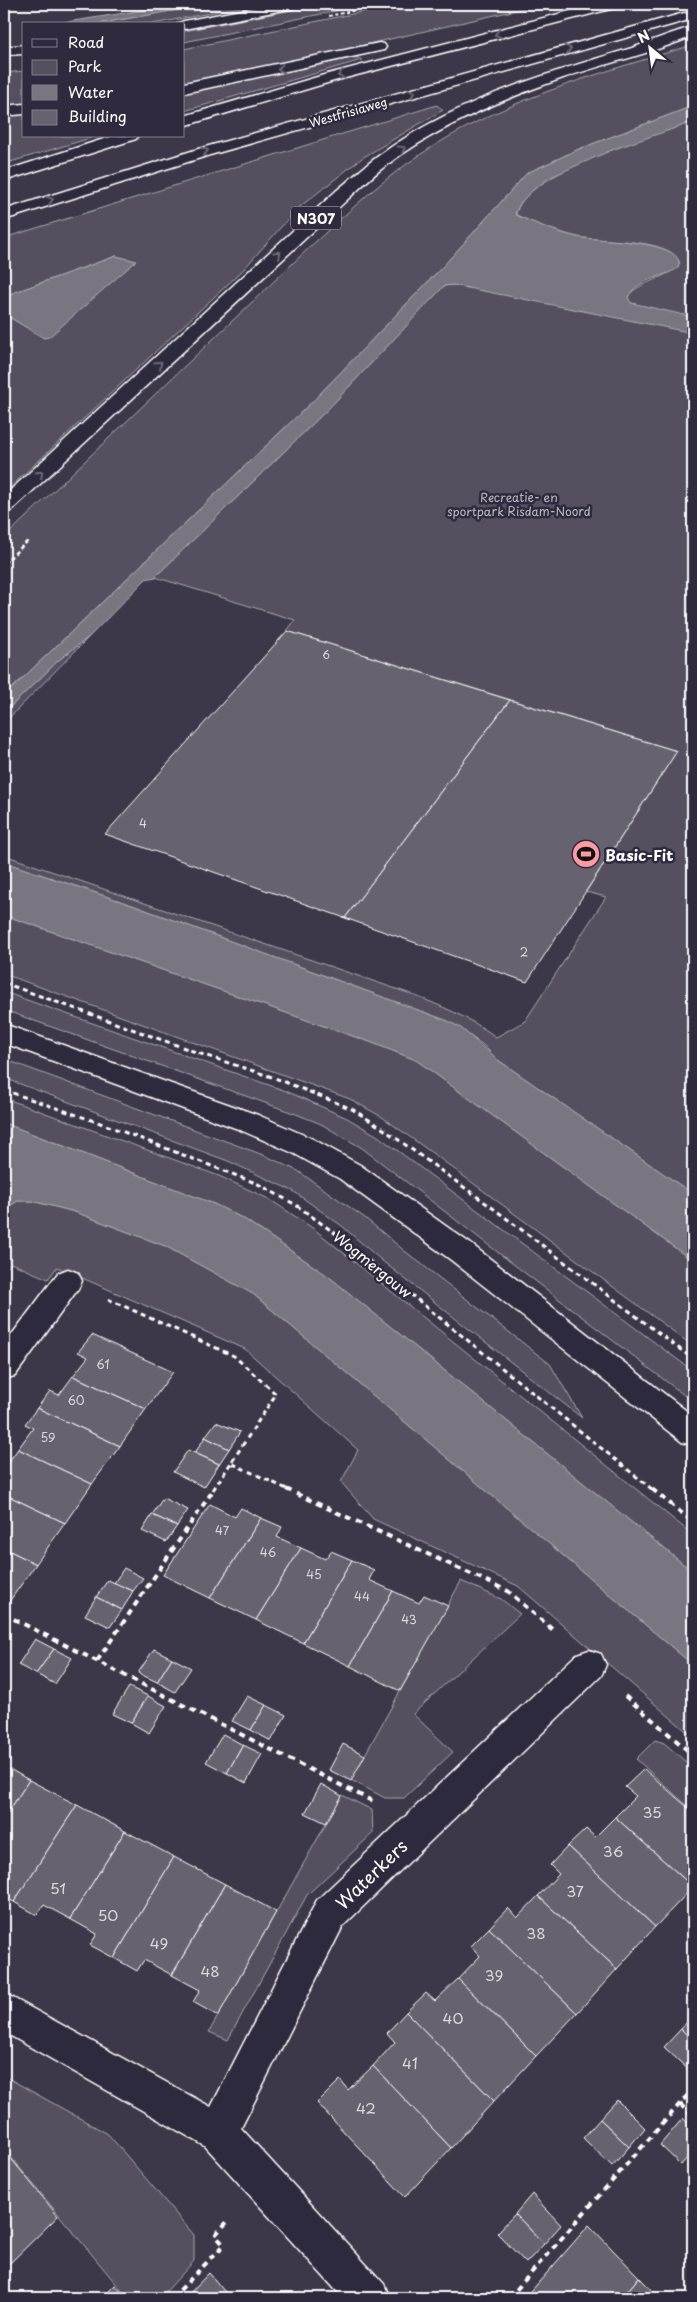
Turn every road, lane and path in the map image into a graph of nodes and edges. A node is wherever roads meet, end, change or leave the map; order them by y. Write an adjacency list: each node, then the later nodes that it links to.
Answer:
1 (294, 4): 5 (main road)
2 (568, 4): 6 (main road)
3 (613, 4): 14 (main road, one-way to 14)
4 (693, 15): 17 (main road, Westfrisiaweg, one-way to 4)
5 (185, 25)
6 (465, 27)
7 (693, 31): 18 (main road, N307, one-way to 7)
8 (391, 44): 11 (main road, one-way to 11)
9 (22, 48): 10 (main road)
10 (4, 50)
11 (185, 88)
12 (22, 109): 13 (main road)
13 (4, 111)
14 (185, 121)
15 (124, 138): 16 (main road)
16 (4, 176)
17 (4, 215)
18 (4, 507)
19 (28, 540): 20 (path)
20 (4, 563)
21 (4, 1034): 25 (main road)
22 (4, 1090): 27 (path, Wogmergouw)
23 (68, 1281): 24 (main road); 26 (path)
24 (4, 1367)
25 (693, 1433)
26 (231, 1463): 29 (path); 30 (path)
27 (693, 1522)
28 (4, 1614): 29 (path)
29 (97, 1661): 32 (path)
30 (589, 1666): 31 (path); 32 (main road, Waterkers)
31 (693, 1755)
32 (421, 1826): 37 (main road, Waterkers)
33 (4, 2012): 37 (main road)
34 (693, 2089): 35 (path)
35 (680, 2104): 36 (path); 41 (path)
36 (693, 2118)
37 (219, 2132): 38 (main road)
38 (264, 2182): 39 (path); 40 (main road)
39 (172, 2298)
40 (370, 2298)
41 (509, 2298)

